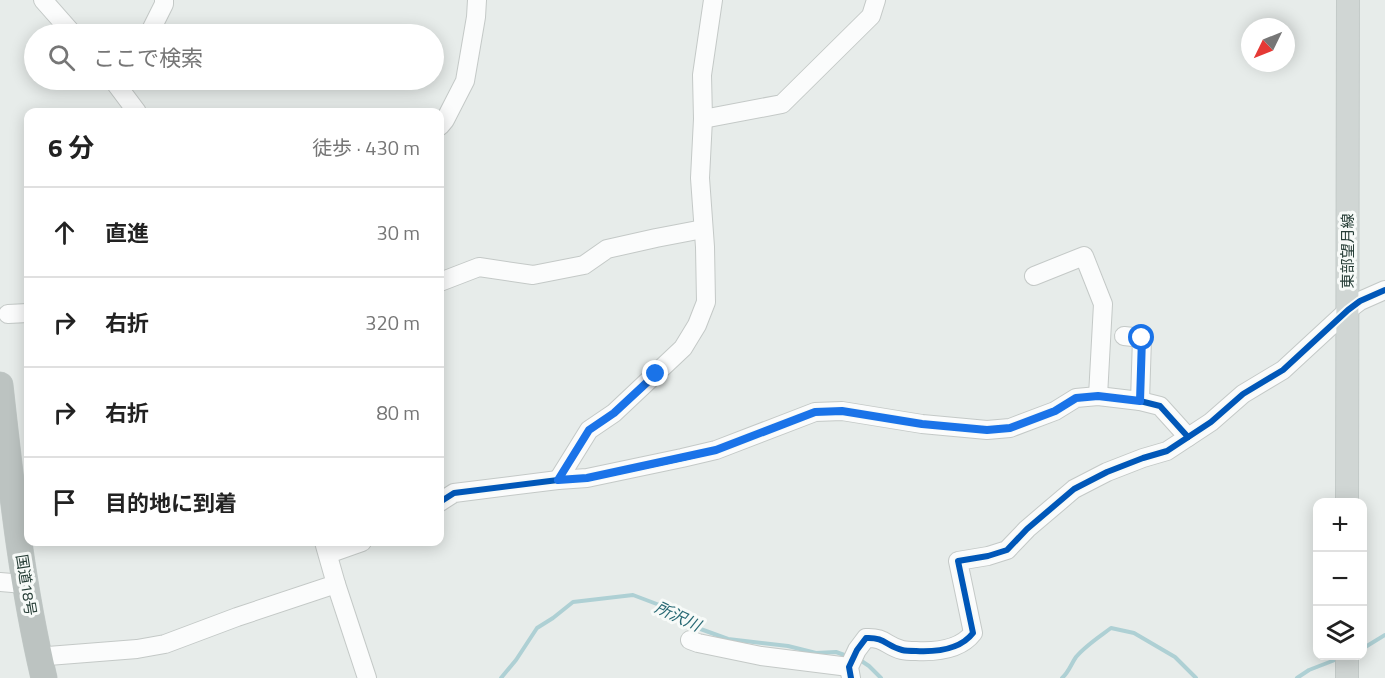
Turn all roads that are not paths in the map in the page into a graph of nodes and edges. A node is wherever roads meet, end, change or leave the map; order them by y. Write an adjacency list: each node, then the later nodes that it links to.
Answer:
1 (43, 0): 7 (street)
2 (164, 0): 8 (street)
3 (477, 0): 12 (street)
4 (713, 0): 11 (street)
5 (876, 0): 11 (street)
6 (1348, 0): 17 (main road, 東部望月線)
7 (65, 24)
8 (154, 24)
9 (123, 90): 10 (street)
10 (134, 108)
11 (703, 119): 13 (street)
12 (444, 121)
13 (703, 229): 15 (street); 25 (street)
14 (1034, 276): 22 (street)
15 (444, 280)
16 (1385, 290): 17 (street)
17 (1348, 310): 24 (street); 26 (main road, 東部望月線)
18 (24, 313): 19 (street)
19 (8, 314)
20 (1124, 336): 23 (street)
21 (0, 385): 29 (highway, 国道18号)
22 (1098, 396): 23 (street); 25 (street)
23 (1140, 401): 24 (street)
24 (1188, 437): 33 (street)
25 (558, 480): 27 (street)
26 (1347, 498)
27 (444, 499)
28 (326, 548): 30 (street)
29 (12, 583): 32 (highway, 国道18号)
30 (336, 584): 32 (street); 35 (street)
31 (690, 640): 33 (street)
32 (37, 650): 34 (highway, 国道18号)
33 (852, 665)
34 (44, 678)
35 (368, 678)

